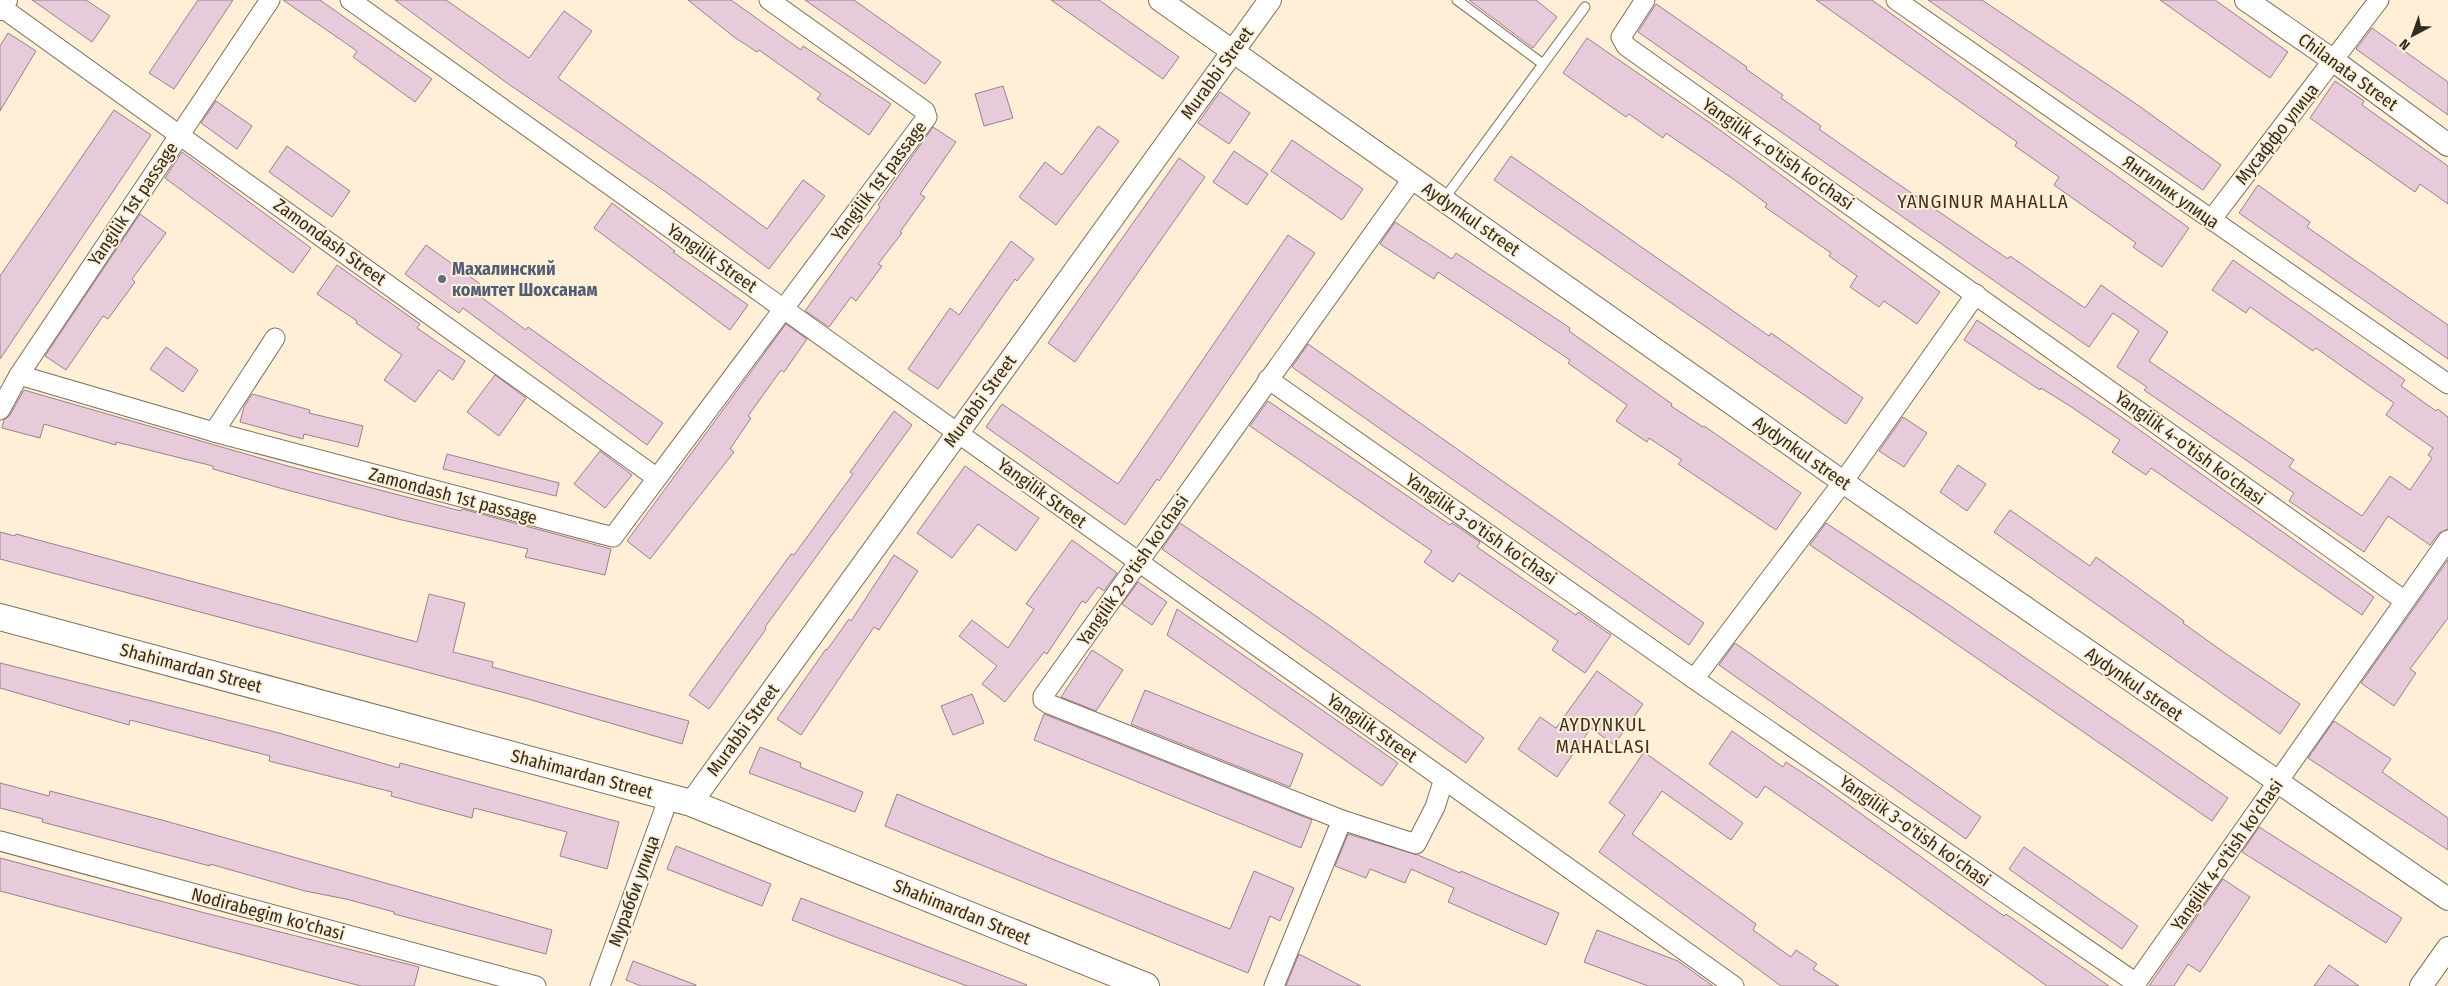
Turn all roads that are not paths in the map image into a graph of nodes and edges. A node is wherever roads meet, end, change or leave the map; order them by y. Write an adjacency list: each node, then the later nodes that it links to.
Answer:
1 (270, 0): 16 (street, Yangilik 1st passage)
2 (350, 0): 22 (street, Yangilik Street)
3 (769, 0): 22 (street, Yangilik 1st passage)
4 (1160, 0): 13 (street, Aydynkul street)
5 (1270, 0): 13 (street, Murabbi Street)
6 (1457, 0): 15 (lane)
7 (1645, 0): 21 (street, Yangilik 4-o'tish ko'chasi)
8 (1896, 0): 20 (street, Янгилик улица)
9 (2246, 0): 14 (street, Chilanata Street)
10 (2379, 0): 14 (street, Мусаффо улица)
11 (2, 5): 16 (street, Zamоndash Street)
12 (1585, 6): 15 (lane)
13 (1233, 51): 18 (street, Aydynkul street); 29 (street, Murabbi Street)
14 (2334, 61): 17 (street, Chilanata Street); 20 (street, Мусаффо улица)
15 (1543, 64): 19 (lane)
16 (181, 134): 24 (street, Yangilik 1st passage); 30 (street, Zamоndash Street)
17 (2448, 145)
18 (1413, 178): 19 (street, Aydynkul street); 25 (street, Yangilik 2-o'tish ko'chasi)
19 (1444, 199): 31 (street, Aydynkul street)
20 (2211, 220): 26 (street, Янгилик улица)
21 (1976, 294): 31 (street); 34 (street, Yangilik 4-o'tish ko'chasi)
22 (783, 308): 29 (street, Yangilik Street); 30 (street, Zamondash 1st passage)
23 (275, 338): 28 (street)
24 (19, 375): 27 (street, Yangilik 1st passage); 28 (street, Zamondash 1st passage)
25 (1268, 379): 33 (street, Yangilik 2-o'tish ko'chasi); 36 (street, Yangilik 3-o'tish ko'chasi)
26 (2448, 384)
27 (0, 410)
28 (214, 432): 30 (street, Zamondash 1st passage)
29 (958, 433): 33 (street, Yangilik Street); 39 (street, Murabbi Street)
30 (657, 478)
31 (1843, 482): 36 (street); 38 (street, Aydynkul street)
32 (2448, 540): 34 (street, Yangilik 4-o'tish ko'chasi)
33 (1138, 562): 37 (street, Yangilik Street); 40 (street, Yangilik 2-o'tish ko'chasi)
34 (2405, 602): 38 (street, Yangilik 4-o'tish ko'chasi)
35 (0, 617): 39 (main road, Shahimardan Street)
36 (1694, 679): 44 (street, Yangilik 3-o'tish ko'chasi)
37 (1444, 779): 40 (street, Yangilik 2-o'tish ko'chasi); 49 (street, Yangilik Street)
38 (2278, 784): 42 (street, Aydynkul street); 44 (street, Yangilik 4-o'tish ko'chasi)
39 (680, 800): 46 (street, Мурабби улица); 47 (main road, Shahimardan Street)
40 (1342, 820): 48 (street)
41 (0, 841): 45 (street, Nodirabegim ko'chasi)
42 (2448, 899)
43 (2448, 948): 50 (street)
44 (2135, 985)
45 (536, 986)
46 (600, 986)
47 (1146, 986)
48 (1274, 986)
49 (1734, 986)
50 (2421, 986)

